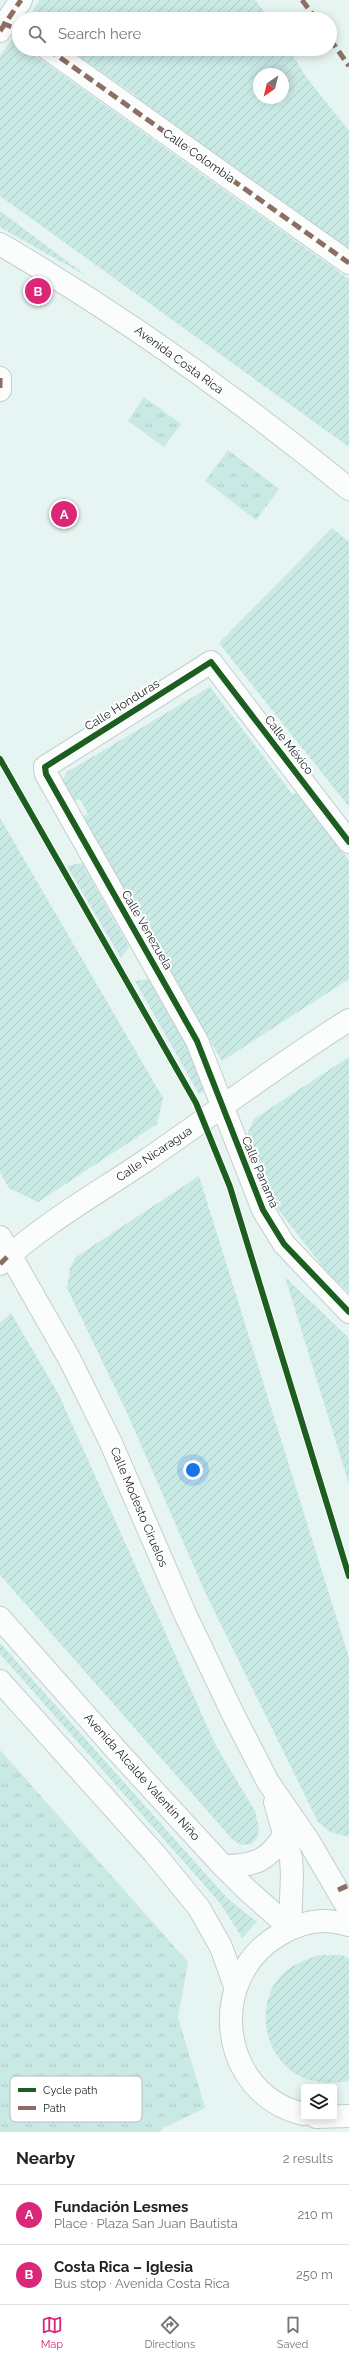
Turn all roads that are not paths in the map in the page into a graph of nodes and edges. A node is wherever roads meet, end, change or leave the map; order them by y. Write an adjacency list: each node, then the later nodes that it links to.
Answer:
1 (21, 0): 2 (street)
2 (14, 12)
3 (12, 16): 4 (street)
4 (6, 27)
5 (58, 56): 7 (street, Calle Colombia)
6 (0, 244): 10 (street, Avenida Costa Rica)
7 (349, 263)
8 (0, 378): 9 (street)
9 (0, 390)
10 (349, 489)
11 (211, 662): 12 (street, Calle Honduras); 13 (street, Calle México)
12 (45, 767): 15 (street, Calle Venezuela)
13 (349, 842)
14 (349, 1020): 15 (street, Calle Nicaragua)
15 (222, 1108): 16 (street, Calle Nicaragua); 17 (street, Calle Panamá)
16 (3, 1252): 20 (street, Calle Modesto Ciruelos)
17 (349, 1312)
18 (0, 1618): 22 (street, Avenida Alcalde Valentín Niño)
19 (0, 1682): 27 (street)
20 (268, 1782): 21 (street, Calle Modesto Ciruelos); 23 (street, Calle Modesto Ciruelos)
21 (285, 1834): 22 (street); 26 (street, Calle Modesto Ciruelos)
22 (224, 1866): 26 (street, Avenida Alcalde Valentín Niño)
23 (343, 1888): 24 (street, Calle Modesto Ciruelos)
24 (349, 1910)
25 (349, 1924): 26 (street)
26 (290, 1928): 27 (street)
27 (235, 1986): 28 (street)
28 (301, 2113)
29 (337, 2117): 30 (street)
30 (348, 2117)

